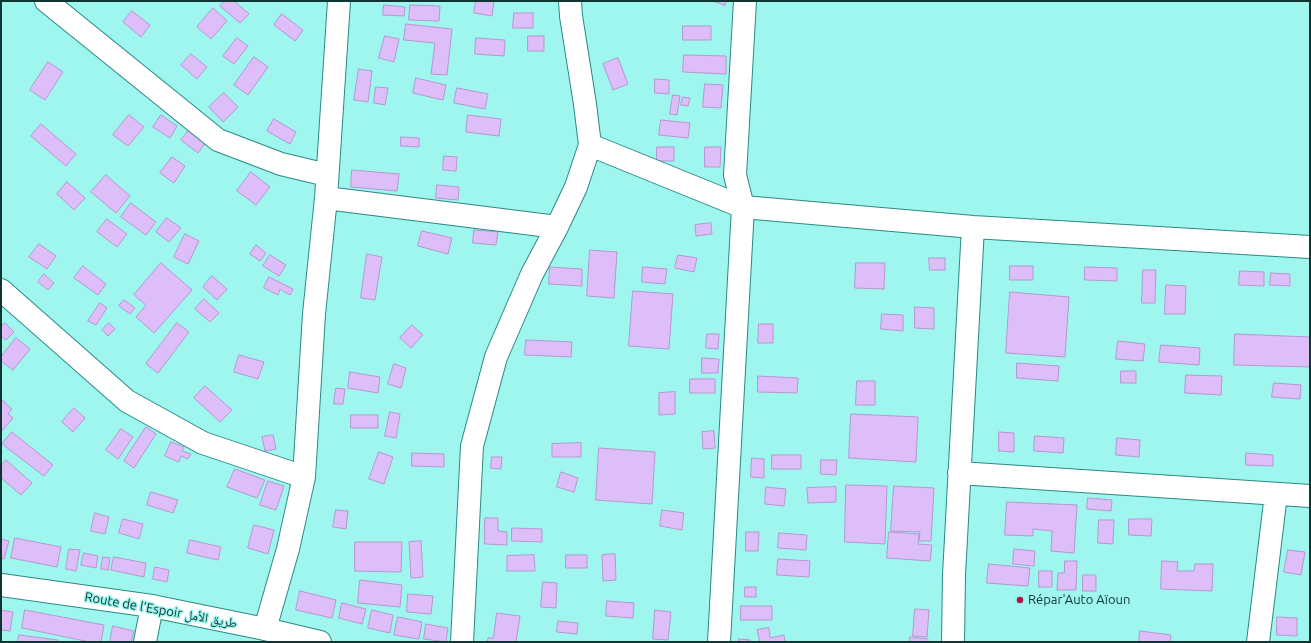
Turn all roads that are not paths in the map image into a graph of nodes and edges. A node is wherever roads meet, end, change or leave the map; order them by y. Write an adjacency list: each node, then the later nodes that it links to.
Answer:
1 (46, 1): 6 (main road)
2 (339, 1): 6 (main road)
3 (570, 1): 5 (main road)
4 (745, 1): 8 (main road)
5 (590, 145): 8 (main road); 10 (main road)
6 (327, 175): 7 (main road)
7 (326, 198): 10 (main road); 14 (main road)
8 (743, 208): 9 (main road); 23 (main road)
9 (974, 226): 11 (main road); 13 (main road)
10 (557, 227): 22 (main road)
11 (1310, 248)
12 (1, 290): 14 (main road)
13 (960, 473): 15 (main road); 24 (main road)
14 (304, 477): 19 (main road)
15 (1276, 494): 16 (main road); 25 (main road)
16 (1310, 496)
17 (1, 585): 18 (main road, Route de l’Espoir طريق الأمل)
18 (152, 606): 19 (main road, Route de l’Espoir طريق الأمل); 20 (main road)
19 (265, 629): 21 (main road, Route de l’Espoir طريق الأمل)
20 (145, 642)
21 (320, 642)
22 (462, 642)
23 (719, 642)
24 (953, 642)
25 (1258, 642)

